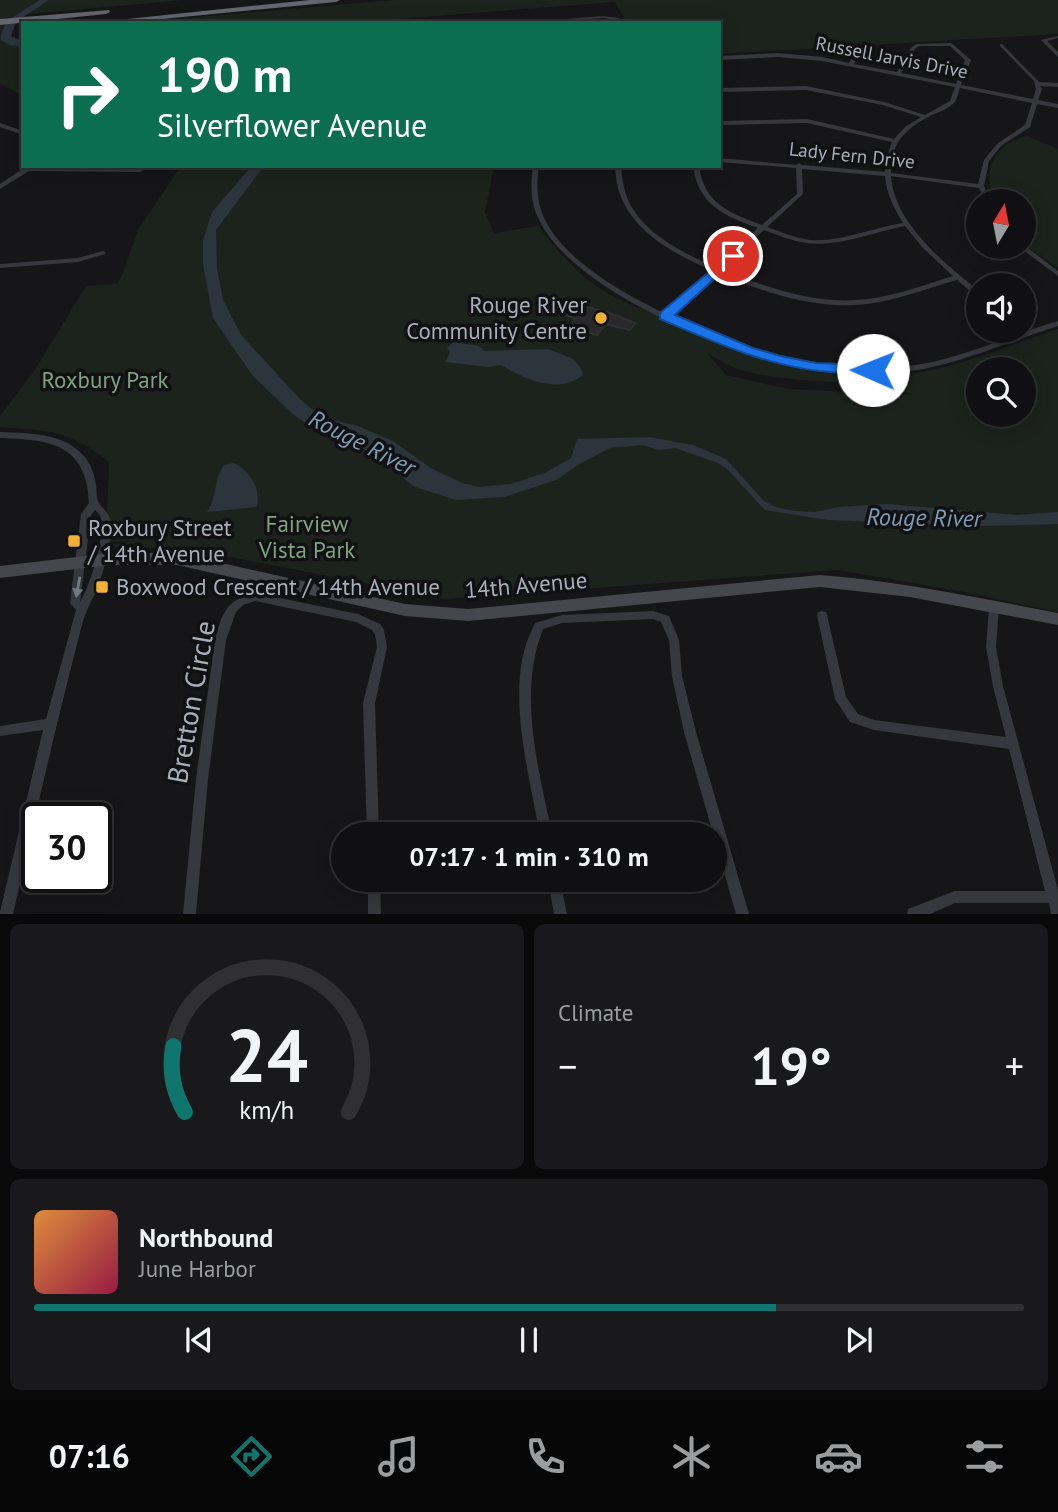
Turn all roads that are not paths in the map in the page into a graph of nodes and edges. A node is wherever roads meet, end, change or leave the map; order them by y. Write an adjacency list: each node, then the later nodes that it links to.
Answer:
1 (240, 0): 3 (highway)
2 (336, 0): 3 (highway)
3 (99, 17): 6 (highway)
4 (545, 21): 5 (street)
5 (618, 21)
6 (0, 22)
7 (21, 30): 8 (highway)
8 (0, 32)
9 (1058, 37): 12 (street)
10 (1002, 45): 16 (street)
11 (860, 49): 14 (street)
12 (1058, 55)
13 (721, 58): 14 (street, Russell Jarvis Drive)
14 (852, 64): 15 (street, Russell Jarvis Drive)
15 (900, 74): 18 (street, Russell Jarvis Drive); 18 (street)
16 (1038, 84): 17 (street); 20 (street)
17 (1058, 85)
18 (960, 86): 20 (street, Russell Jarvis Drive); 22 (street)
19 (721, 89): 22 (street)
20 (1036, 101): 21 (street, Russell Jarvis Drive); 35 (street)
21 (1058, 106)
22 (924, 116): 26 (street)
23 (721, 123): 26 (street)
24 (0, 125): 25 (street)
25 (21, 132)
26 (895, 141): 34 (street)
27 (721, 160): 28 (street, Lady Fern Drive)
28 (799, 165): 34 (street, Lady Fern Drive); 39 (street)
29 (30, 168): 33 (street); 36 (street)
30 (536, 168): 47 (street)
31 (618, 168): 43 (street)
32 (696, 168): 39 (street)
33 (140, 170)
34 (888, 174): 35 (street, Lady Fern Drive); 38 (street)
35 (981, 186): 37 (street)
36 (0, 187)
37 (982, 189)
38 (906, 224): 39 (street); 45 (street)
39 (765, 228): 43 (street)
40 (103, 253): 42 (street)
41 (1036, 258): 44 (street)
42 (0, 266)
43 (717, 270): 45 (street); 47 (street)
44 (1058, 274)
45 (958, 277): 46 (street)
46 (966, 283)
47 (665, 316): 50 (street)
48 (1058, 323): 49 (street)
49 (1036, 327)
50 (987, 343)
51 (0, 435): 52 (street)
52 (94, 504): 53 (street); 54 (street)
53 (99, 560): 54 (main road, 14th Avenue); 56 (main road, 14th Avenue); 57 (street)
54 (82, 563): 55 (main road, 14th Avenue); 57 (street, one-way to 57)
55 (0, 572)
56 (994, 607): 59 (main road, 14th Avenue); 62 (street)
57 (80, 609): 60 (street)
58 (822, 615): 62 (street)
59 (1058, 620)
60 (50, 724): 61 (street); 70 (street)
61 (0, 731)
62 (1014, 744): 69 (street)
63 (373, 822): 71 (street, Bretton Circle)
64 (544, 822): 65 (street)
65 (716, 822)
66 (727, 859): 74 (street)
67 (374, 892): 72 (street)
68 (556, 892): 73 (street)
69 (1056, 897): 75 (street); 76 (street)
70 (6, 914)
71 (188, 914)
72 (375, 914)
73 (561, 914)
74 (743, 914)
75 (913, 914)
76 (1058, 914)

